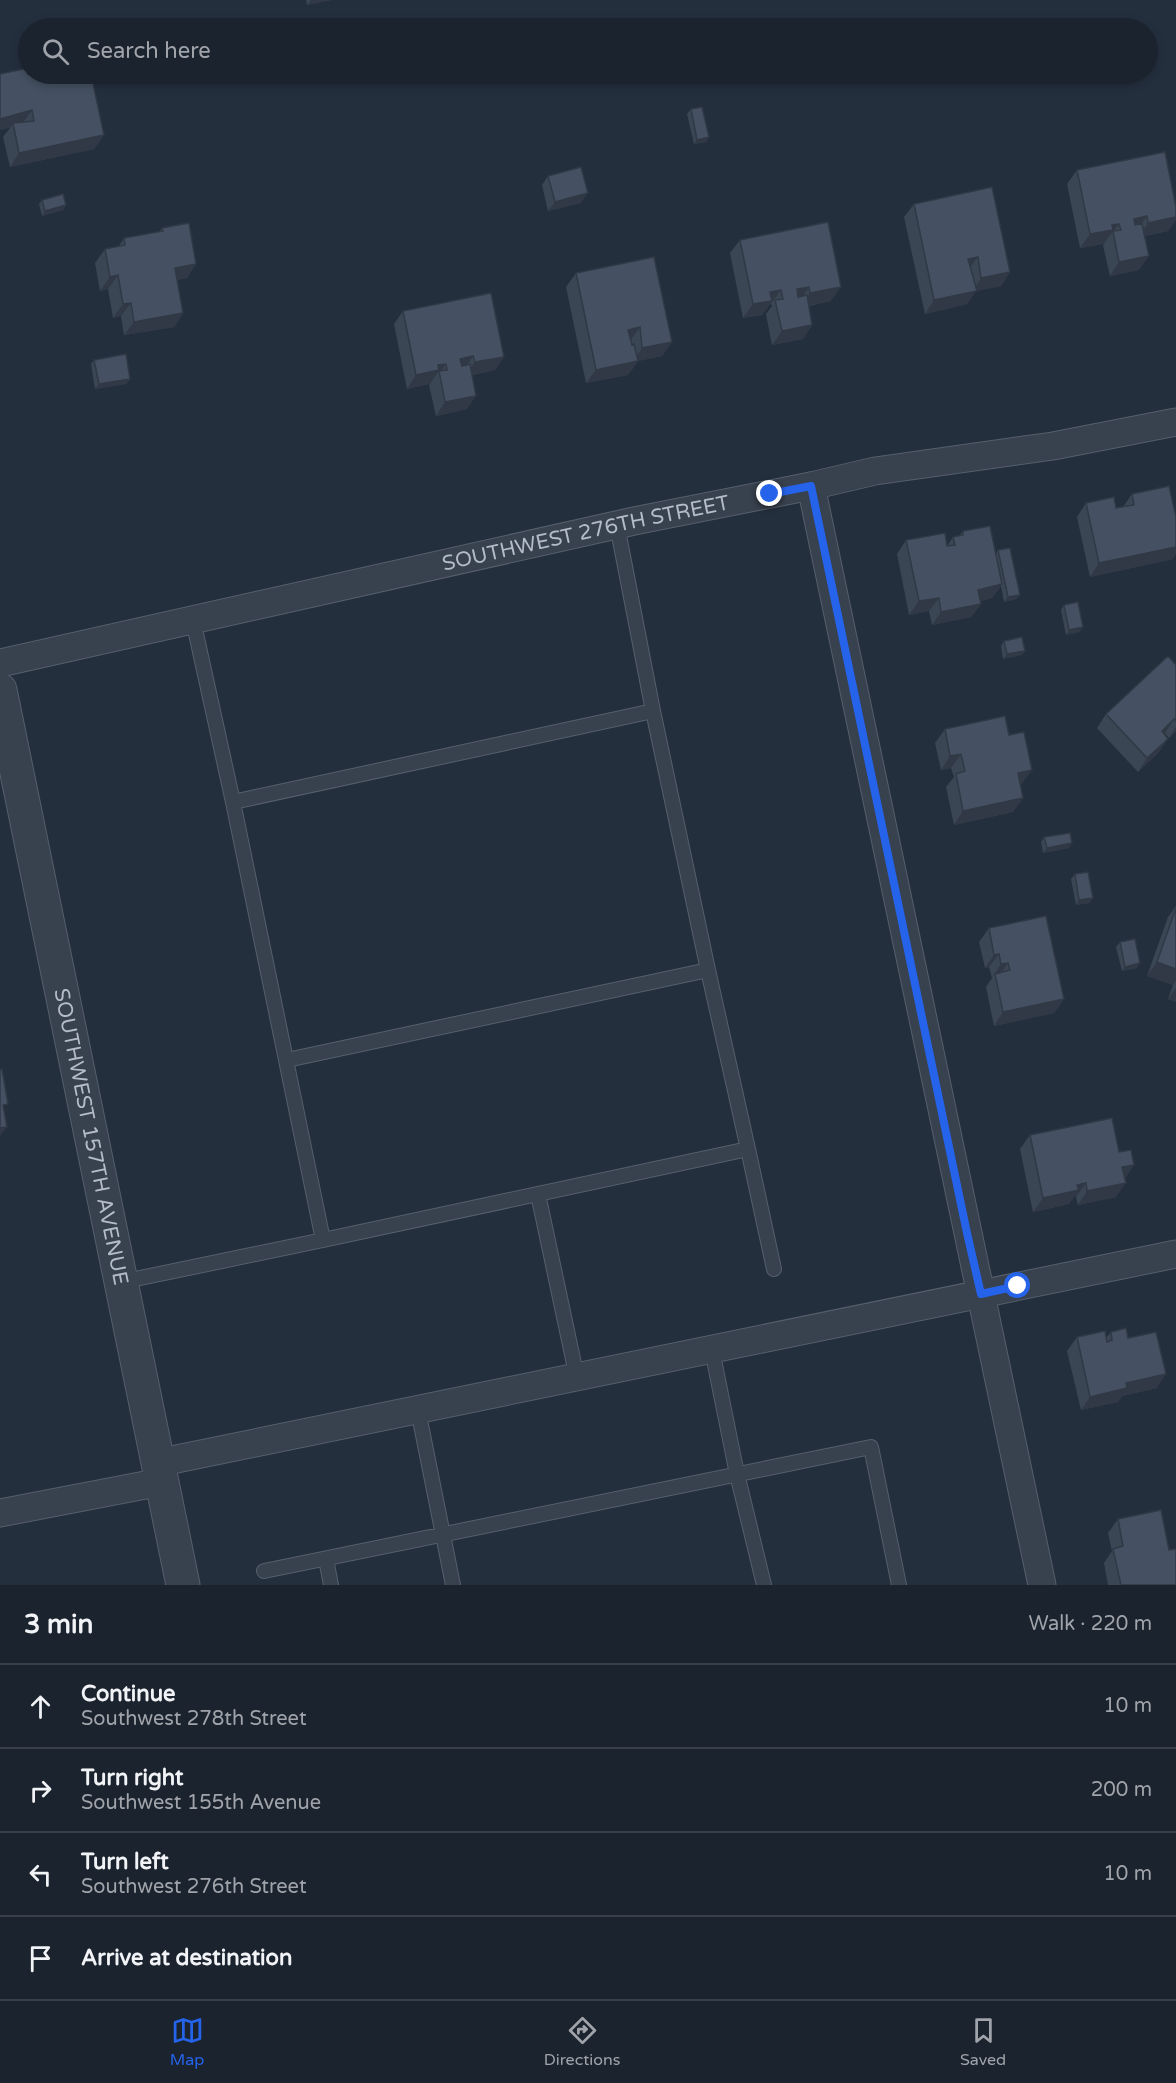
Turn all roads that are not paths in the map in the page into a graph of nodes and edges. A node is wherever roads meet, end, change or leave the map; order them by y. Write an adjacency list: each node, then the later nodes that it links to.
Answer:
1 (1176, 422): 2 (street, SOUTHWEST 276TH STREET)
2 (811, 486): 3 (street, SOUTHWEST 276TH STREET); 17 (street)
3 (617, 525): 4 (street, SOUTHWEST 276TH STREET); 7 (lane)
4 (193, 620): 5 (street, SOUTHWEST 276TH STREET); 8 (lane)
5 (0, 663)
6 (0, 690): 16 (street, SOUTHWEST 157TH AVENUE)
7 (653, 711): 8 (lane); 9 (lane)
8 (233, 802): 10 (lane)
9 (708, 970): 10 (lane); 11 (lane)
10 (287, 1060): 13 (lane)
11 (748, 1149): 12 (lane); 15 (lane)
12 (538, 1194): 13 (lane); 19 (lane)
13 (323, 1240): 16 (lane)
14 (1176, 1254): 17 (street)
15 (774, 1269)
16 (121, 1282): 21 (street, SOUTHWEST 157TH AVENUE)
17 (981, 1294): 18 (street); 32 (street)
18 (712, 1350): 19 (street); 22 (lane)
19 (577, 1378): 20 (street)
20 (418, 1410): 21 (street); 24 (lane)
21 (159, 1473): 23 (street); 27 (street, SOUTHWEST 157TH AVENUE)
22 (737, 1474): 24 (lane); 30 (lane); 31 (lane)
23 (0, 1513)
24 (443, 1536): 25 (lane); 29 (lane)
25 (326, 1558): 26 (lane); 28 (lane)
26 (264, 1570)
27 (183, 1585)
28 (331, 1585)
29 (453, 1585)
30 (764, 1585)
31 (899, 1585)
32 (1042, 1585)

